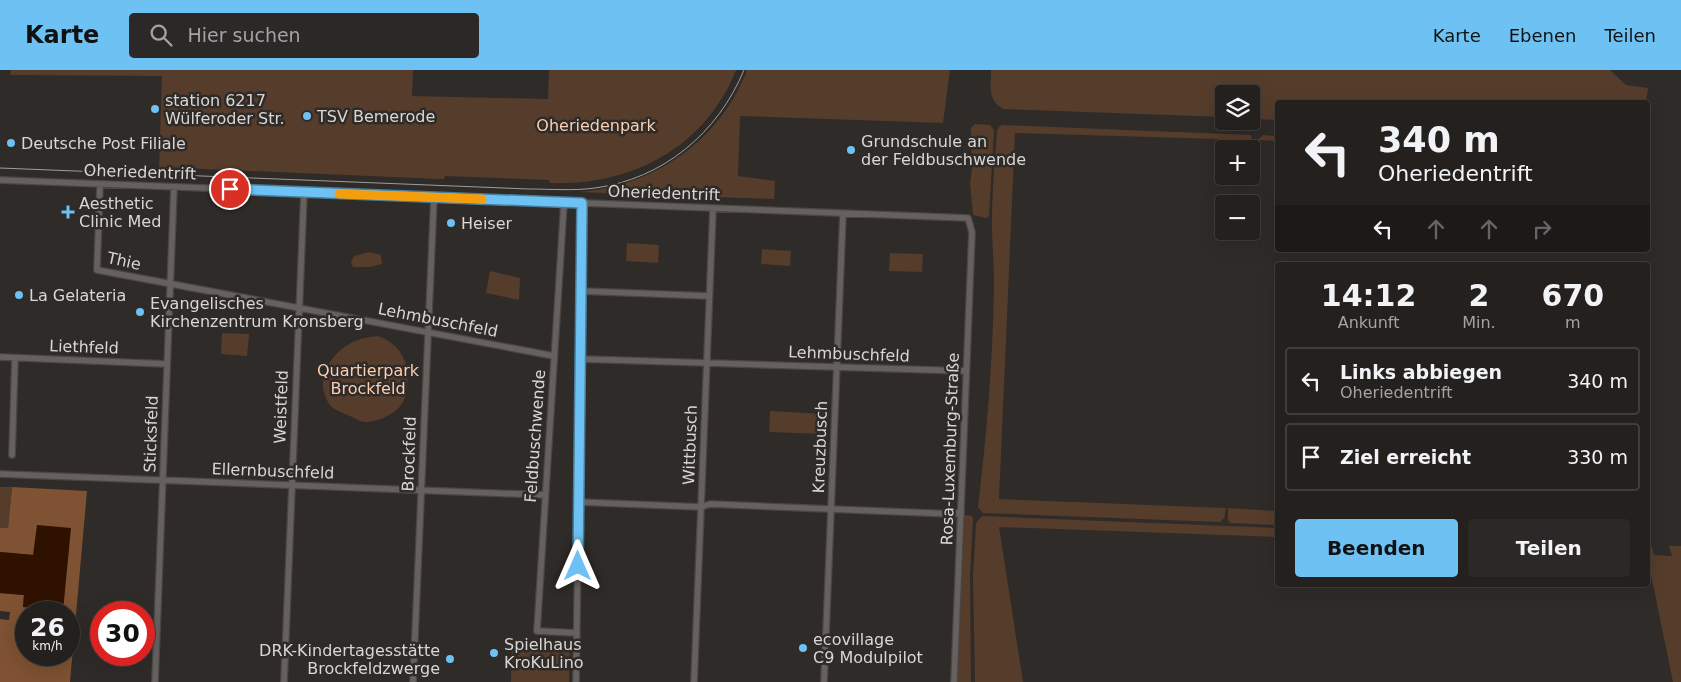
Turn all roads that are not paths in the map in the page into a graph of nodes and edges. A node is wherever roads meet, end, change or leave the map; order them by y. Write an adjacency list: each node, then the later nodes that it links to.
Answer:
1 (0, 180): 2 (street, Oheriedentrift)
2 (100, 184): 3 (street, Oheriedentrift); 11 (street, Thie)
3 (174, 187): 4 (street, Oheriedentrift); 11 (street, Sticksfeld)
4 (304, 192): 5 (street, Oheriedentrift); 14 (street, Weistfeld)
5 (434, 197): 6 (street, Oheriedentrift); 15 (street, Brockfeld)
6 (564, 203): 7 (street, Oheriedentrift); 16 (street, Feldbuschwende)
7 (582, 203): 8 (street, Oheriedentrift); 12 (street)
8 (713, 208): 9 (street, Oheriedentrift); 13 (street, Wittbusch)
9 (843, 214): 10 (street, Oheriedentrift); 22 (street, Kreuzbusch)
10 (968, 218): 23 (street, Rosa-Luxemburg-Straße)
11 (170, 284): 14 (street, Lehmbuschfeld); 21 (street, Sticksfeld)
12 (581, 291): 13 (street); 19 (street)
13 (709, 296): 20 (street, Wittbusch)
14 (299, 308): 15 (street, Lehmbuschfeld); 27 (street, Weistfeld)
15 (428, 332): 16 (street, Lehmbuschfeld); 28 (street, Brockfeld)
16 (554, 356): 29 (street, Feldbuschwende)
17 (0, 357): 18 (street, Liethfeld)
18 (15, 358): 21 (street, Liethfeld); 24 (street)
19 (581, 359): 20 (street, Lehmbuschfeld); 30 (street)
20 (707, 363): 22 (street, Lehmbuschfeld); 31 (street, Wittbusch)
21 (167, 364): 26 (street, Sticksfeld)
22 (836, 366): 23 (street, Lehmbuschfeld); 32 (street, Kreuzbusch)
23 (966, 372): 33 (street, Rosa-Luxemburg-Straße)
24 (12, 455)
25 (0, 474): 26 (street, Ellernbuschfeld)
26 (163, 480): 27 (street, Ellernbuschfeld); 35 (street, Sticksfeld)
27 (292, 485): 28 (street, Ellernbuschfeld); 36 (street, Weistfeld)
28 (422, 490): 29 (street, Ellernbuschfeld); 37 (street, Brockfeld)
29 (545, 495): 34 (street, Feldbuschwende)
30 (578, 502): 31 (street); 34 (street)
31 (701, 507): 32 (street); 39 (street, Wittbusch)
32 (831, 509): 33 (street); 40 (street, Kreuzbusch)
33 (962, 512): 41 (street, Rosa-Luxemburg-Straße)
34 (577, 633): 38 (street)
35 (155, 682)
36 (284, 682)
37 (413, 682)
38 (576, 682)
39 (694, 682)
40 (824, 682)
41 (954, 682)

